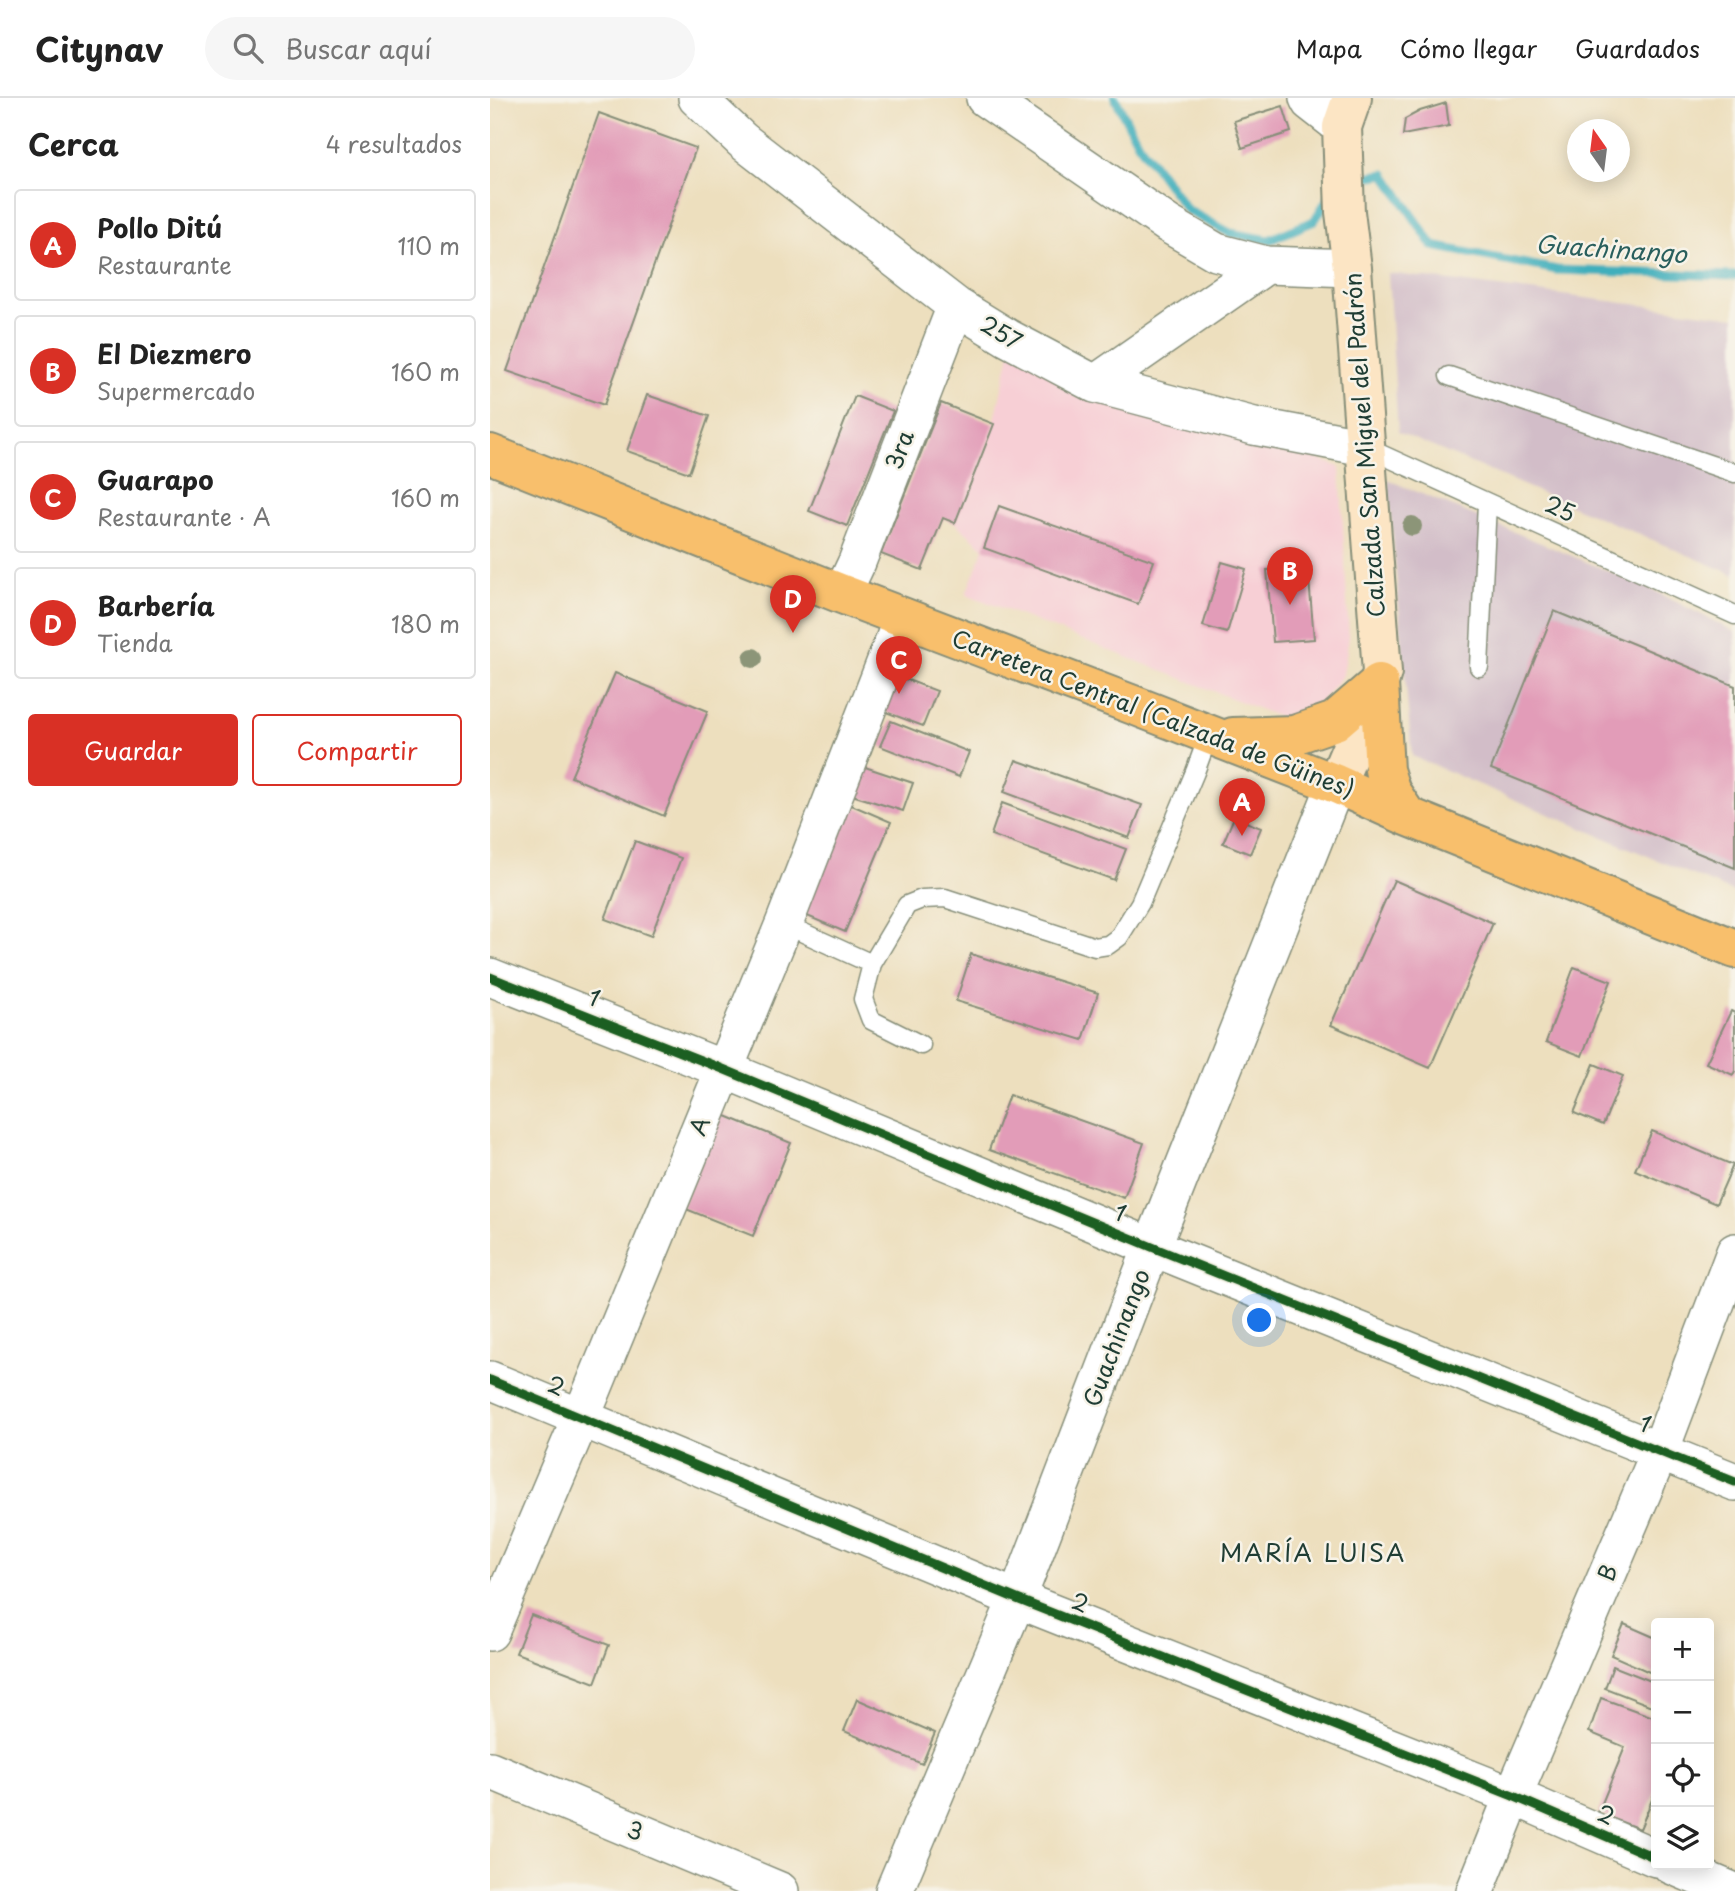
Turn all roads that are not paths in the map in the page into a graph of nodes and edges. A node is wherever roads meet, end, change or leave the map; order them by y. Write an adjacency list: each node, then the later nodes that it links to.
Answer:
1 (697, 98): 7 (street, 257)
2 (985, 98): 5 (street)
3 (1308, 98): 4 (street)
4 (1345, 126): 6 (main road, Calzada San Miguel del Padrón)
5 (1266, 265): 6 (street); 9 (street)
6 (1352, 268): 10 (main road, Calzada San Miguel del Padrón)
7 (956, 306): 9 (street, 257); 14 (street, 3ra)
8 (1450, 376): 12 (lane)
9 (1095, 384): 10 (street, 257)
10 (1366, 447): 13 (lane, 25); 18 (main road, Calzada San Miguel del Padrón)
11 (490, 454): 14 (main road, Carretera Central (Calzada de Güines))
12 (1735, 473)
13 (1488, 503): 15 (lane, 25); 17 (lane)
14 (842, 594): 16 (main road, Carretera Central (Calzada de Güines))
15 (1735, 615)
16 (902, 617): 19 (main road, Carretera Central (Calzada de Güines)); 22 (street, A)
17 (1479, 667)
18 (1379, 683): 19 (main road); 20 (main road, Calzada San Miguel del Padrón); 21 (main road)
19 (1214, 736): 20 (main road, Carretera Central (Calzada de Güines)); 24 (lane)
20 (1336, 784): 21 (main road, Carretera Central (Calzada de Güines)); 28 (street, Guachinango)
21 (1407, 816): 23 (main road, Carretera Central (Calzada de Güines))
22 (784, 924): 24 (lane); 27 (street, A)
23 (1735, 949)
24 (872, 964): 26 (lane)
25 (490, 977): 27 (street, 1)
26 (920, 1045)
27 (723, 1069): 28 (street, 1); 31 (street, A)
28 (1152, 1247): 32 (street, 1); 34 (street, Guachinango)
29 (1735, 1252): 32 (street, B)
30 (490, 1380): 31 (street, 2)
31 (581, 1418): 34 (street, 2); 35 (street, A)
32 (1660, 1451): 33 (street, 1); 37 (street, B)
33 (1735, 1482)
34 (1017, 1599): 37 (street, 2); 41 (street, Guachinango)
35 (490, 1632)
36 (490, 1770): 40 (street, 3)
37 (1513, 1796): 38 (street, 2); 42 (street, B)
38 (1651, 1856)
39 (1683, 1870): 43 (street)
40 (780, 1891)
41 (894, 1891)
42 (1475, 1891)
43 (1731, 1891)

